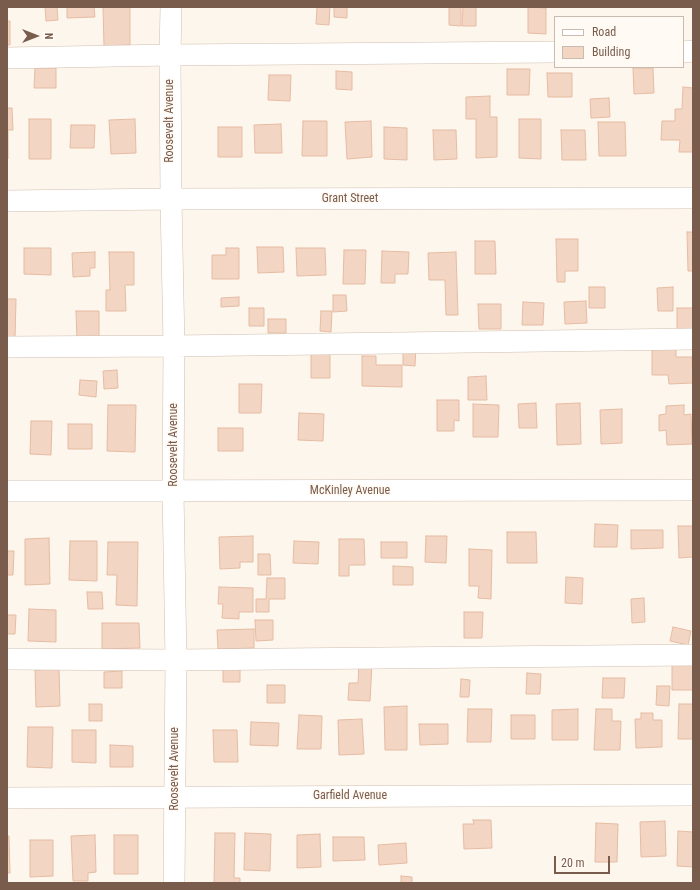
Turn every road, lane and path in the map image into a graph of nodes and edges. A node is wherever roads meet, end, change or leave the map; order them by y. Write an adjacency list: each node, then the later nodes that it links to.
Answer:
1 (171, 7): 3 (street, Roosevelt Avenue)
2 (554, 52): 3 (street)
3 (170, 55): 4 (street); 6 (street, Roosevelt Avenue)
4 (7, 58)
5 (693, 198): 6 (street, Grant Street)
6 (171, 199): 7 (street, Grant Street); 9 (street, Roosevelt Avenue)
7 (7, 201)
8 (693, 339): 9 (street)
9 (174, 346): 10 (street); 13 (street, Roosevelt Avenue)
10 (7, 347)
11 (693, 490): 13 (street, McKinley Avenue)
12 (7, 492): 13 (street, McKinley Avenue)
13 (174, 492): 16 (street, Roosevelt Avenue)
14 (693, 655): 16 (street)
15 (7, 659): 16 (street)
16 (176, 660): 18 (street, Roosevelt Avenue)
17 (693, 795): 18 (street, Garfield Avenue)
18 (175, 797): 19 (street, Garfield Avenue); 20 (street, Roosevelt Avenue)
19 (7, 798)
20 (174, 883)

